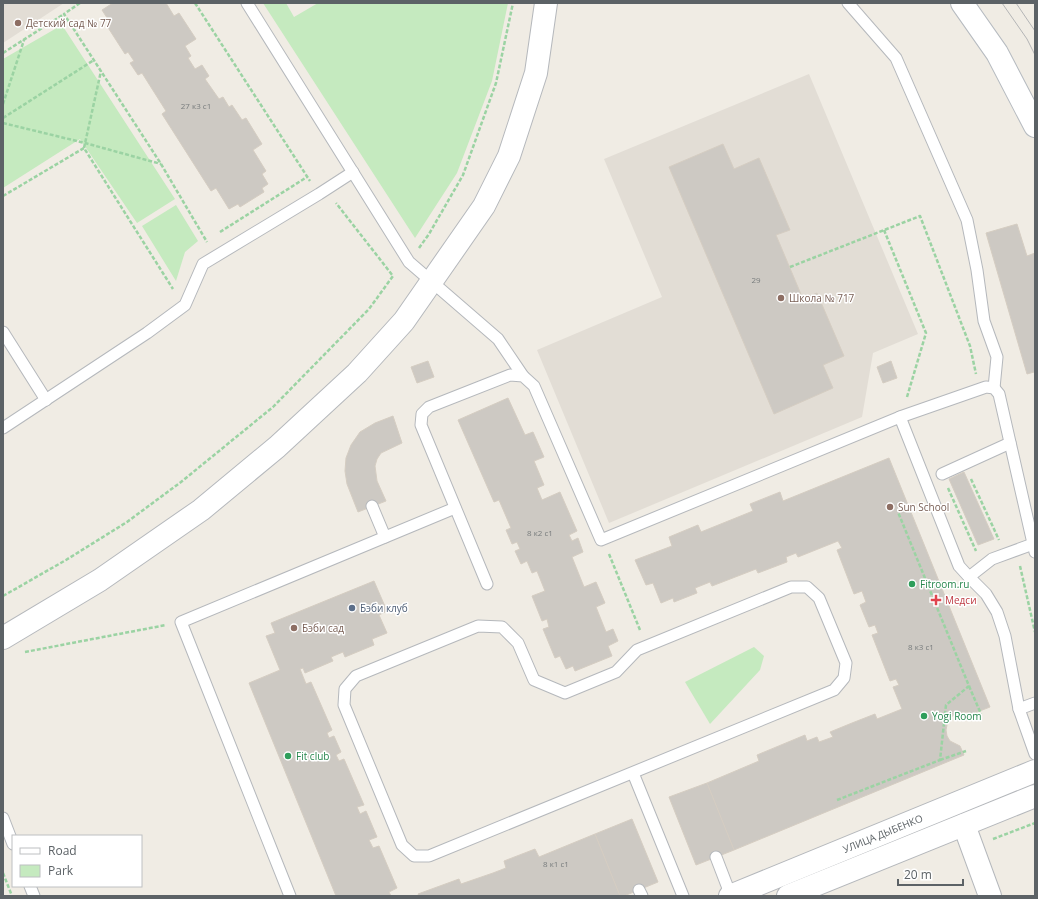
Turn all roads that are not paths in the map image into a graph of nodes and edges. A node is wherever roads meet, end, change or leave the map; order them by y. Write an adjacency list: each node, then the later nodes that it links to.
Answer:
1 (247, 3): 6 (lane)
2 (546, 3): 7 (street)
3 (848, 3): 10 (lane)
4 (962, 3): 5 (street)
5 (1035, 126)
6 (353, 172): 7 (lane); 11 (lane)
7 (431, 282): 9 (lane); 22 (street)
8 (3, 332): 11 (lane)
9 (523, 376): 12 (lane); 17 (lane)
10 (994, 388): 12 (lane); 14 (lane)
11 (46, 400): 13 (lane)
12 (900, 418): 20 (lane)
13 (3, 428)
14 (1010, 443): 15 (lane); 19 (lane)
15 (942, 474)
16 (372, 506): 18 (lane)
17 (455, 508): 18 (lane); 21 (lane)
18 (385, 537): 33 (lane)
19 (1034, 548): 20 (lane)
20 (968, 577): 24 (lane)
21 (487, 584)
22 (3, 638)
23 (1035, 703): 24 (lane)
24 (1019, 709): 25 (lane)
25 (1035, 754)
26 (1035, 771): 35 (street, УЛИЦА ДЫБЕНКО)
27 (633, 773): 27 (lane); 34 (lane)
28 (1035, 796): 30 (street)
29 (3, 818): 31 (lane)
30 (964, 825): 36 (street); 37 (street)
31 (12, 841)
32 (716, 857): 35 (lane)
33 (290, 896)
34 (683, 896)
35 (731, 896)
36 (788, 896)
37 (990, 896)

